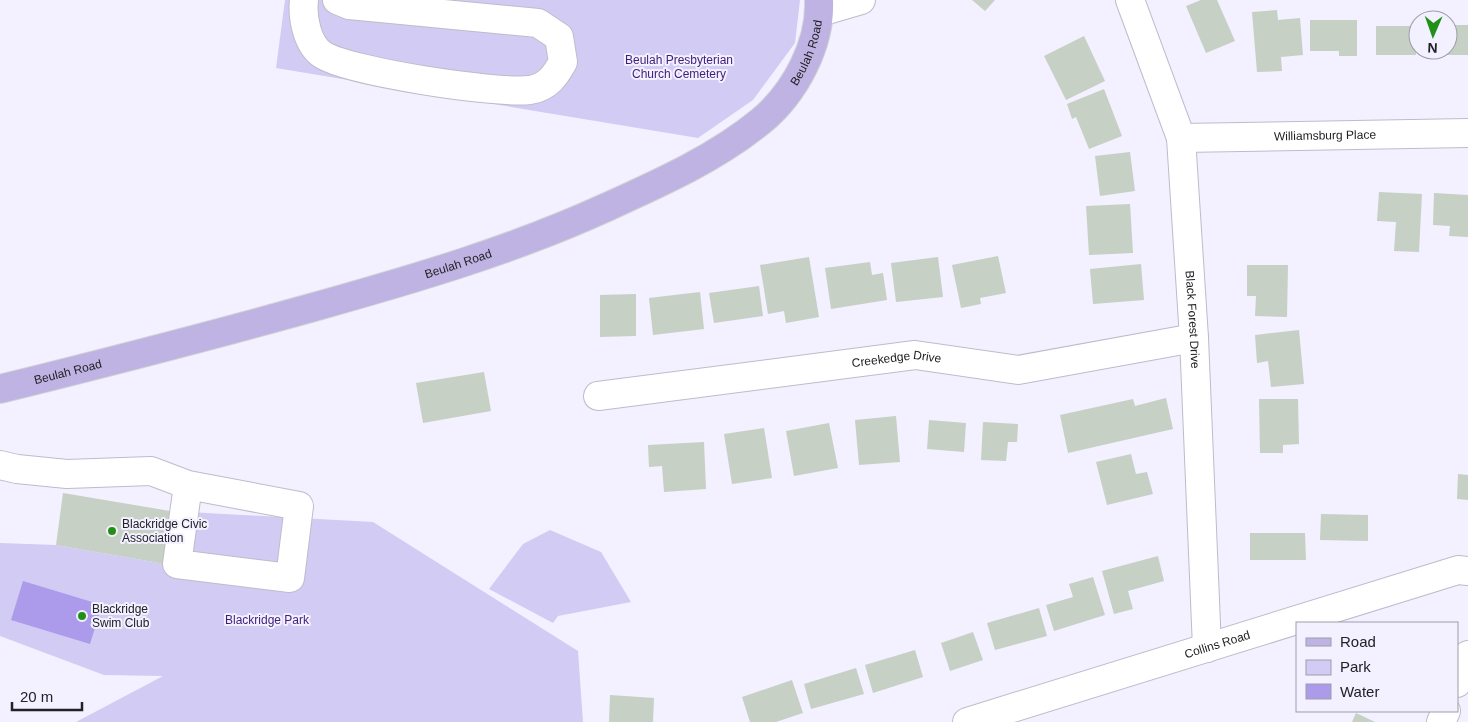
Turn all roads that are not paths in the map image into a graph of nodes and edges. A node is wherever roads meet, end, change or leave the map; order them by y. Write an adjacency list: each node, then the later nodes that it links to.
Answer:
1 (304, 0): 2 (street)
2 (337, 0)
3 (861, 0): 5 (street)
4 (1130, 0): 7 (street, Black Forest Drive)
5 (819, 6): 9 (main road, Beulah Road)
6 (1468, 133): 7 (street, Williamsburg Place)
7 (1181, 138): 8 (street, Black Forest Drive)
8 (1194, 338): 10 (street, Creekedge Drive); 14 (street, Black Forest Drive)
9 (0, 389)
10 (598, 396)
11 (0, 465): 12 (street)
12 (188, 485): 12 (street)
13 (1468, 571): 14 (street, Collins Road)
14 (1207, 648): 17 (street, Collins Road)
15 (1468, 655): 16 (street)
16 (1458, 680)
17 (967, 722)

